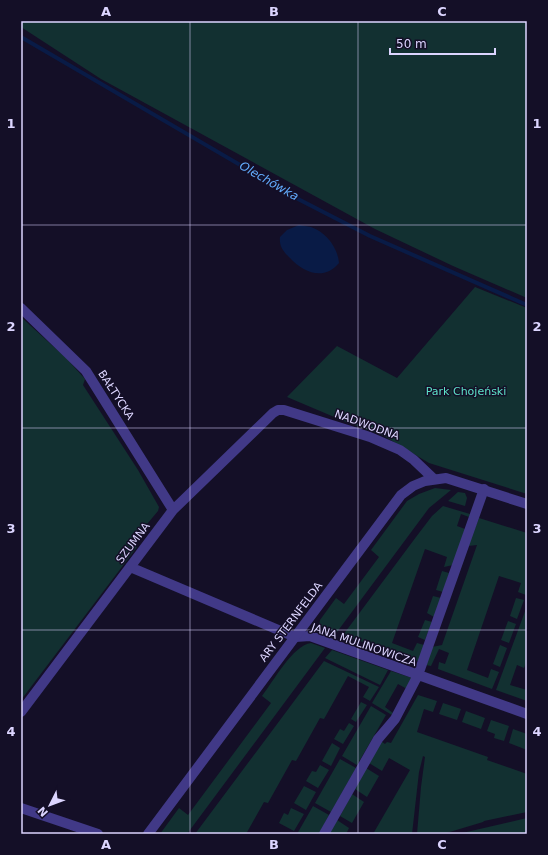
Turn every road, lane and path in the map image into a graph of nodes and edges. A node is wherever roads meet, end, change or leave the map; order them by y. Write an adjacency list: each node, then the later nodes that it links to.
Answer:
1 (21, 308): 6 (street, BAŁTYCKA)
2 (284, 410): 3 (street, NADWODNA); 6 (street, SZUMNA)
3 (434, 479): 4 (street, ARY STERNFELDA); 8 (street, ARY STERNFELDA)
4 (484, 489): 5 (street, ARY STERNFELDA); 9 (street)
5 (527, 504)
6 (173, 510): 7 (street, SZUMNA)
7 (130, 567): 8 (street, JANA MULINOWICZA); 10 (street, SZUMNA)
8 (295, 636): 9 (street, JANA MULINOWICZA); 14 (street, ARY STERNFELDA)
9 (418, 676): 11 (street, JANA MULINOWICZA); 15 (street)
10 (21, 712)
11 (527, 714)
12 (21, 808): 13 (street)
13 (98, 834)
14 (148, 834)
15 (324, 834)

